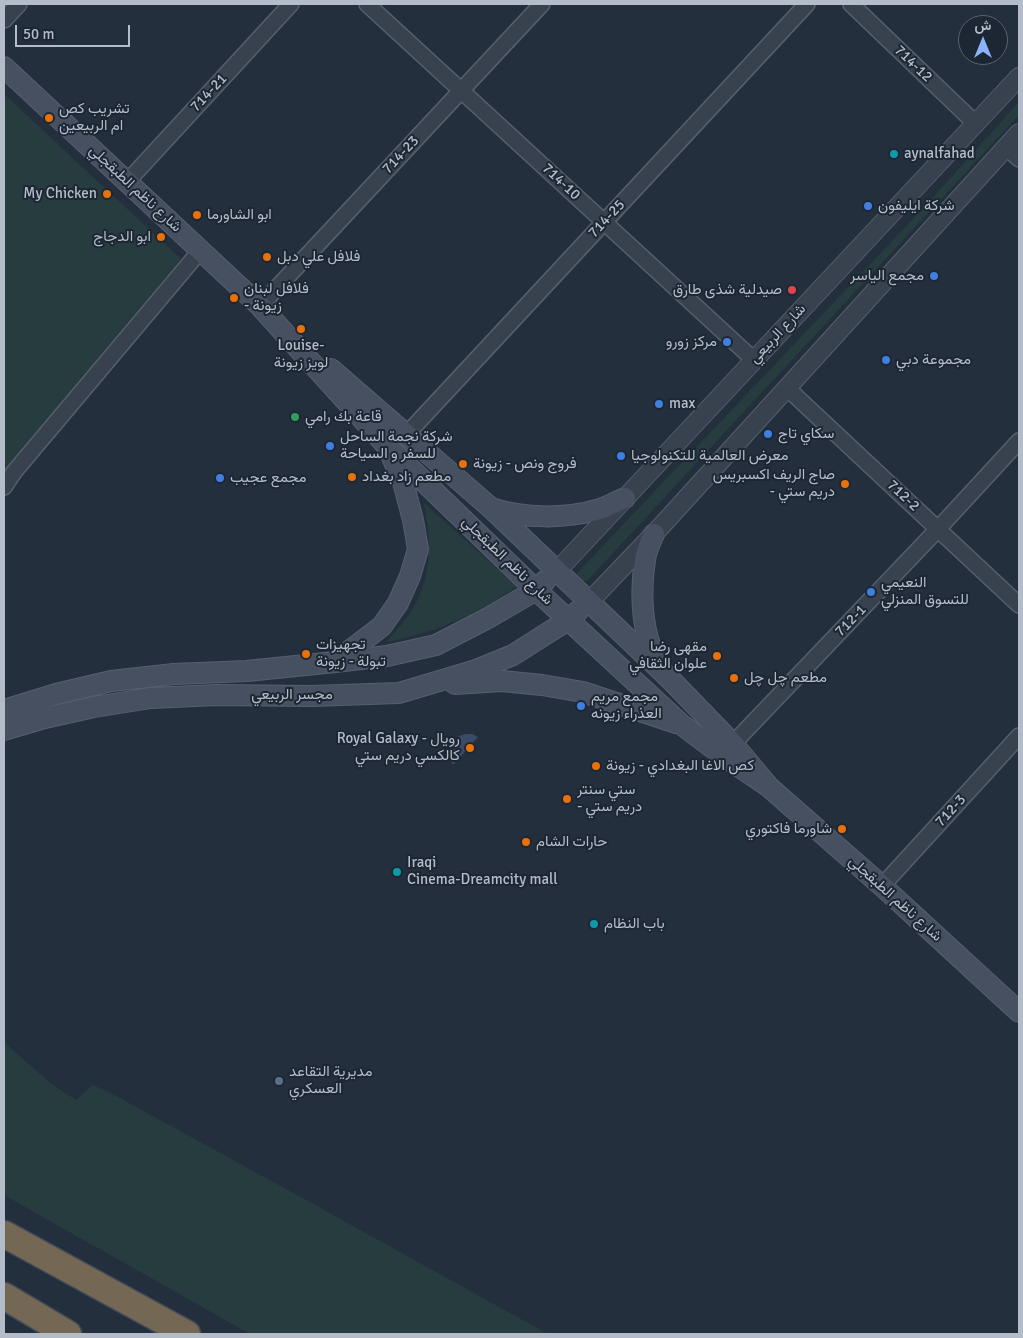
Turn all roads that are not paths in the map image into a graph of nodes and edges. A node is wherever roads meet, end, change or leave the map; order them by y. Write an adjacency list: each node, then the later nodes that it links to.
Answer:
1 (19, 4): 7 (street)
2 (291, 4): 14 (street, 714-21)
3 (367, 4): 10 (street, 714-10)
4 (542, 4): 10 (street, 714-23)
5 (807, 4): 15 (street, 714-25)
6 (851, 4): 11 (street, 714-12)
7 (4, 20)
8 (4, 67): 14 (main road, شارع ناظم الطبقجلي)
9 (1019, 77): 11 (street, شارع الربيعي)
10 (461, 90): 15 (street, 714-10); 17 (street, 714-23)
11 (976, 124): 18 (street, شارع الربيعي)
12 (1019, 133): 13 (street)
13 (1013, 153): 19 (street)
14 (127, 182): 16 (main road, شارع ناظم الطبقجلي)
15 (604, 222): 18 (street, 714-10); 20 (street, 714-25)
16 (200, 250): 17 (main road, شارع ناظم الطبقجلي); 23 (street)
17 (262, 309): 20 (main road, شارع ناظم الطبقجلي); 22 (main road, شارع ناظم الطبقجلي)
18 (754, 360): 24 (street, شارع الربيعي)
19 (787, 388): 26 (street, 712-2); 27 (street)
20 (407, 434): 25 (main road, شارع ناظم الطبقجلي)
21 (1019, 441): 26 (street, 712-1)
22 (387, 446): 29 (main road, شارع ناظم الطبقجلي); 33 (main road)
23 (4, 487)
24 (625, 498): 25 (main road); 28 (street, شارع الربيعي)
25 (491, 508): 28 (main road, شارع ناظم الطبقجلي)
26 (938, 529): 31 (street, 712-2); 40 (street, 712-1)
27 (654, 534): 30 (street); 34 (main road)
28 (557, 571): 29 (main road, شارع الربيعي); 30 (main road, شارع ناظم الطبقجلي)
29 (536, 590): 32 (main road, شارع ناظم الطبقجلي); 33 (main road, مجسر الربيعي)
30 (589, 602): 32 (main road); 34 (main road, شارع ناظم الطبقجلي)
31 (1019, 605)
32 (568, 620): 35 (main road, مجسر الربيعي); 37 (main road, شارع ناظم الطبقجلي)
33 (335, 662): 36 (main road, مجسر الربيعي)
34 (670, 679): 40 (main road, شارع ناظم الطبقجلي)
35 (399, 693): 37 (main road); 38 (main road, مجسر الربيعي)
36 (4, 710)
37 (682, 725): 40 (main road, شارع ناظم الطبقجلي)
38 (4, 730)
39 (1019, 736): 41 (street, 712-3)
40 (727, 750): 41 (main road, شارع ناظم الطبقجلي)
41 (882, 886): 42 (main road, شارع ناظم الطبقجلي)
42 (1019, 1012)
43 (4, 1234): 46 (highway)
44 (4, 1296): 45 (highway)
45 (68, 1334)
46 (187, 1334)

